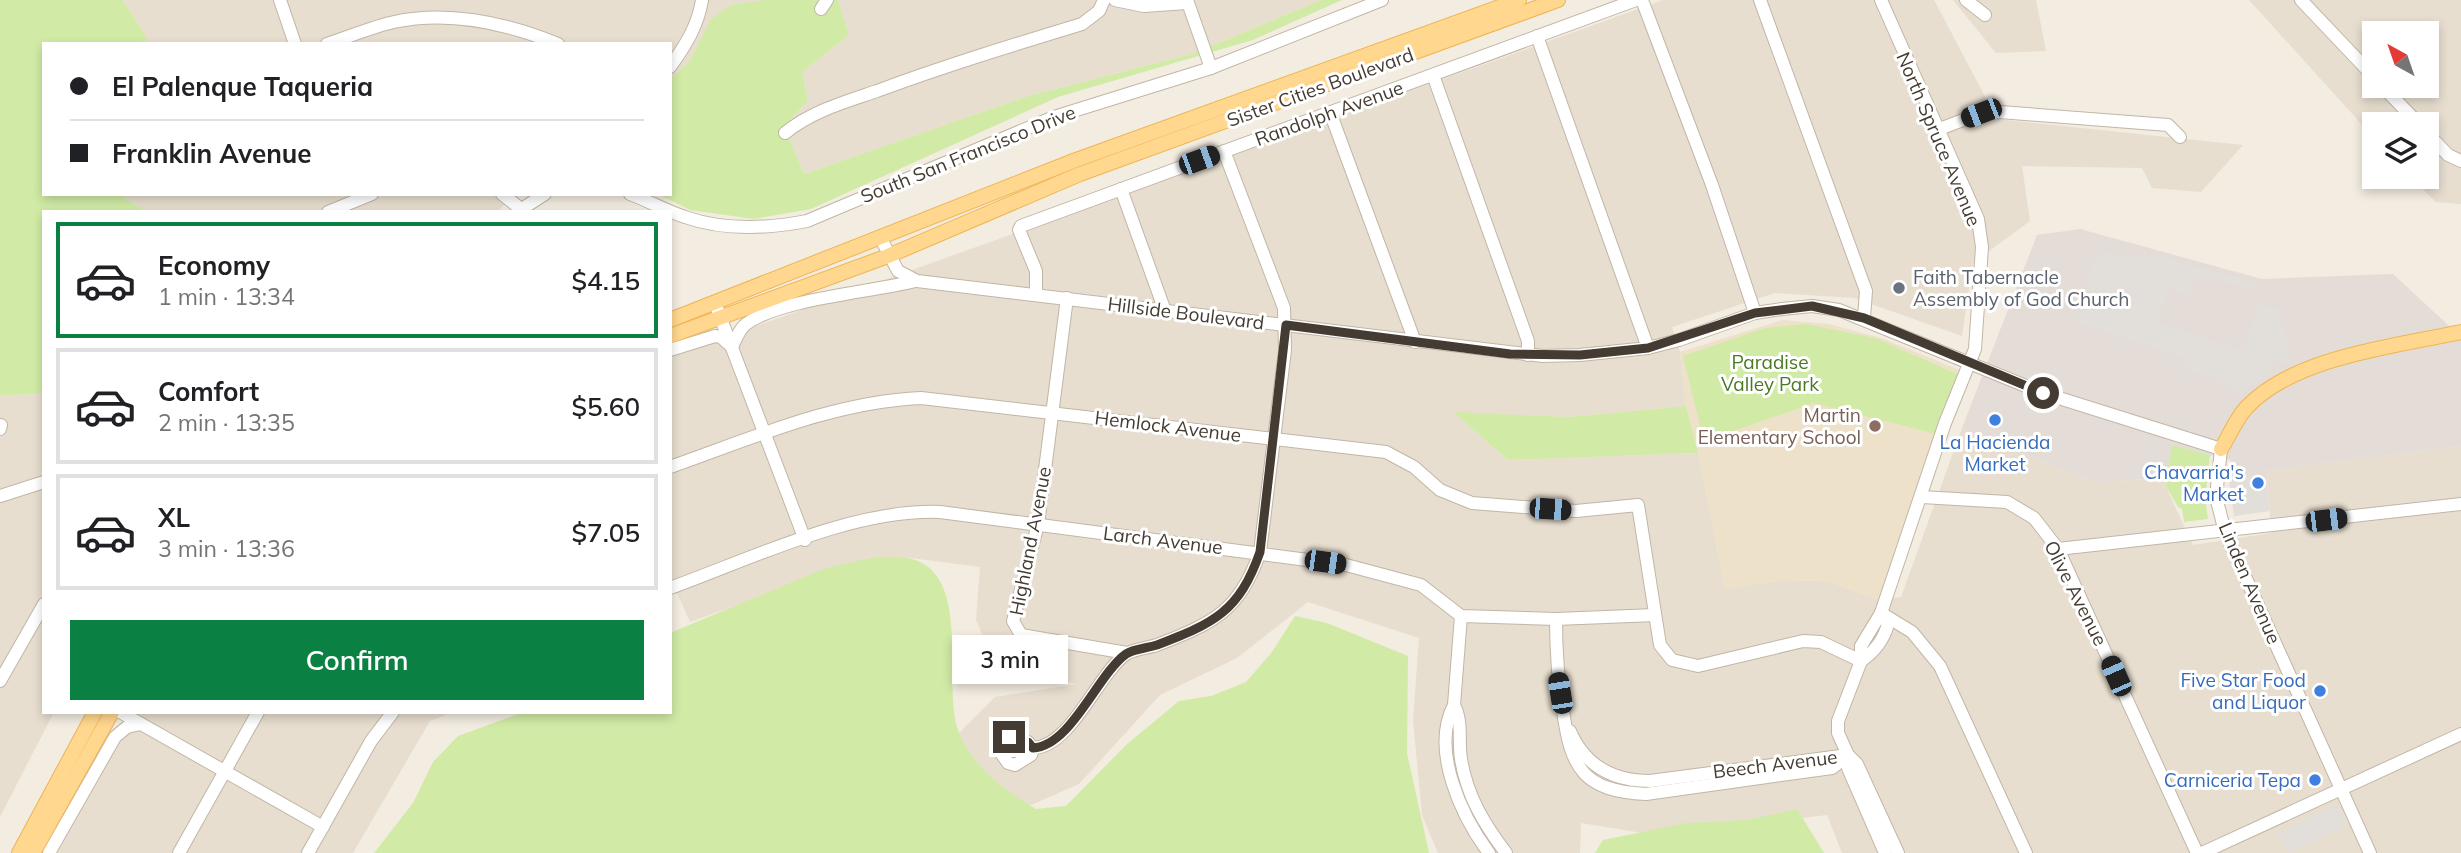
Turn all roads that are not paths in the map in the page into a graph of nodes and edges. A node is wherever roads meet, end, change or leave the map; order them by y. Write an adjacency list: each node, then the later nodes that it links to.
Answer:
1 (280, 0): 17 (street)
2 (702, 0): 20 (street)
3 (1104, 0): 28 (street)
4 (1115, 0): 14 (street)
5 (1382, 0): 22 (street, South San Francisco Drive)
6 (1519, 0): 42 (main road, Sister Cities Boulevard)
7 (1558, 0): 43 (main road, Sister Cities Boulevard)
8 (1636, 0): 16 (street, Randolph Avenue)
9 (1642, 0): 49 (street)
10 (1760, 0): 51 (street)
11 (1881, 0): 27 (street, North Spruce Avenue)
12 (1966, 0): 15 (street)
13 (2301, 0): 21 (street)
14 (1187, 2): 22 (street)
15 (1985, 15)
16 (1537, 36): 23 (street, Randolph Avenue); 58 (street)
17 (294, 42)
18 (333, 42): 19 (street)
19 (553, 42)
20 (672, 64)
21 (2362, 64)
22 (1211, 68): 41 (street, South San Francisco Drive)
23 (1433, 75): 25 (street, Randolph Avenue); 60 (street)
24 (2394, 98): 26 (street)
25 (1330, 112): 31 (street, Randolph Avenue); 56 (street)
26 (2407, 112)
27 (1937, 130): 29 (street); 61 (street, North Spruce Avenue)
28 (785, 133)
29 (2180, 137)
30 (2439, 146): 32 (street)
31 (1224, 151): 33 (street, Randolph Avenue); 53 (street)
32 (2461, 160)
33 (1121, 189): 45 (street, Randolph Avenue); 48 (street)
34 (367, 196): 38 (street)
35 (504, 196): 39 (street)
36 (542, 196): 39 (street)
37 (635, 196): 40 (street, South San Francisco Drive)
38 (333, 210)
39 (519, 210)
40 (667, 210)
41 (672, 212)
42 (881, 239): 43 (street); 47 (main road)
43 (888, 256): 44 (street); 50 (main road)
44 (917, 281): 45 (street, Hillside Boulevard); 57 (street, Hillside Boulevard)
45 (1036, 294): 46 (street, Hillside Boulevard)
46 (1067, 298): 48 (street, Hillside Boulevard); 62 (street, Highland Avenue)
47 (715, 303): 50 (street); 52 (main road)
48 (1165, 311): 53 (street, Hillside Boulevard)
49 (1755, 313): 51 (street, Hillside Boulevard); 58 (street, Hillside Boulevard)
50 (721, 317): 55 (main road); 57 (street)
51 (1864, 318): 61 (street, Hillside Boulevard)
52 (672, 319)
53 (1286, 325): 56 (street, Hillside Boulevard); 64 (street)
54 (2461, 332): 65 (main road, Linden Avenue)
55 (672, 335)
56 (1415, 342): 60 (street, Hillside Boulevard)
57 (732, 347): 59 (street); 63 (street)
58 (1648, 348): 60 (street, Hillside Boulevard)
59 (672, 349)
60 (1528, 355)
61 (1971, 365): 65 (street, Hillside Boulevard); 69 (street, North Spruce Avenue)
62 (1052, 412): 63 (street, Hemlock Avenue); 64 (street, Hemlock Avenue); 71 (street, Highland Avenue)
63 (765, 433): 66 (street, Hemlock Avenue); 73 (street)
64 (1274, 439): 75 (street); 79 (street, Hemlock Avenue)
65 (2221, 449): 72 (street, Linden Avenue)
66 (672, 466)
67 (42, 483): 68 (street)
68 (0, 496)
69 (1922, 498): 74 (street, Olive Avenue); 78 (street, North Spruce Avenue)
70 (2461, 504): 72 (street)
71 (1038, 524): 73 (street, Larch Avenue); 75 (street, Larch Avenue); 82 (street, Highland Avenue)
72 (2225, 533): 74 (street); 95 (street, Linden Avenue)
73 (805, 540): 76 (street, Larch Avenue)
74 (2058, 549): 107 (street, Olive Avenue)
75 (1260, 552): 80 (street, Larch Avenue); 82 (street)
76 (672, 587)
77 (42, 608): 84 (street)
78 (1881, 613): 83 (street, North Spruce Avenue); 106 (street)
79 (1655, 615): 81 (street); 83 (street, Hemlock Avenue)
80 (1461, 616): 81 (street); 85 (street)
81 (1556, 619): 93 (street, Beech Avenue)
82 (1127, 653): 92 (street)
83 (1861, 661): 93 (street, North Spruce Avenue)
84 (0, 681)
85 (1454, 705): 102 (street); 103 (street)
86 (93, 714): 97 (main road)
87 (111, 714): 98 (main road)
88 (257, 714): 94 (street)
89 (391, 714): 96 (street)
90 (138, 718): 94 (street); 99 (street)
91 (2461, 734): 95 (street)
92 (1033, 748)
93 (1848, 755): 104 (street); 105 (street)
94 (225, 771): 96 (street); 100 (street)
95 (2340, 789): 107 (street); 108 (street, Linden Avenue)
96 (323, 827): 101 (street)
97 (19, 853)
98 (33, 853)
99 (49, 853)
100 (179, 853)
101 (308, 853)
102 (1489, 853)
103 (1506, 853)
104 (1885, 853)
105 (1898, 853)
106 (2026, 853)
107 (2199, 853)
108 (2370, 853)

